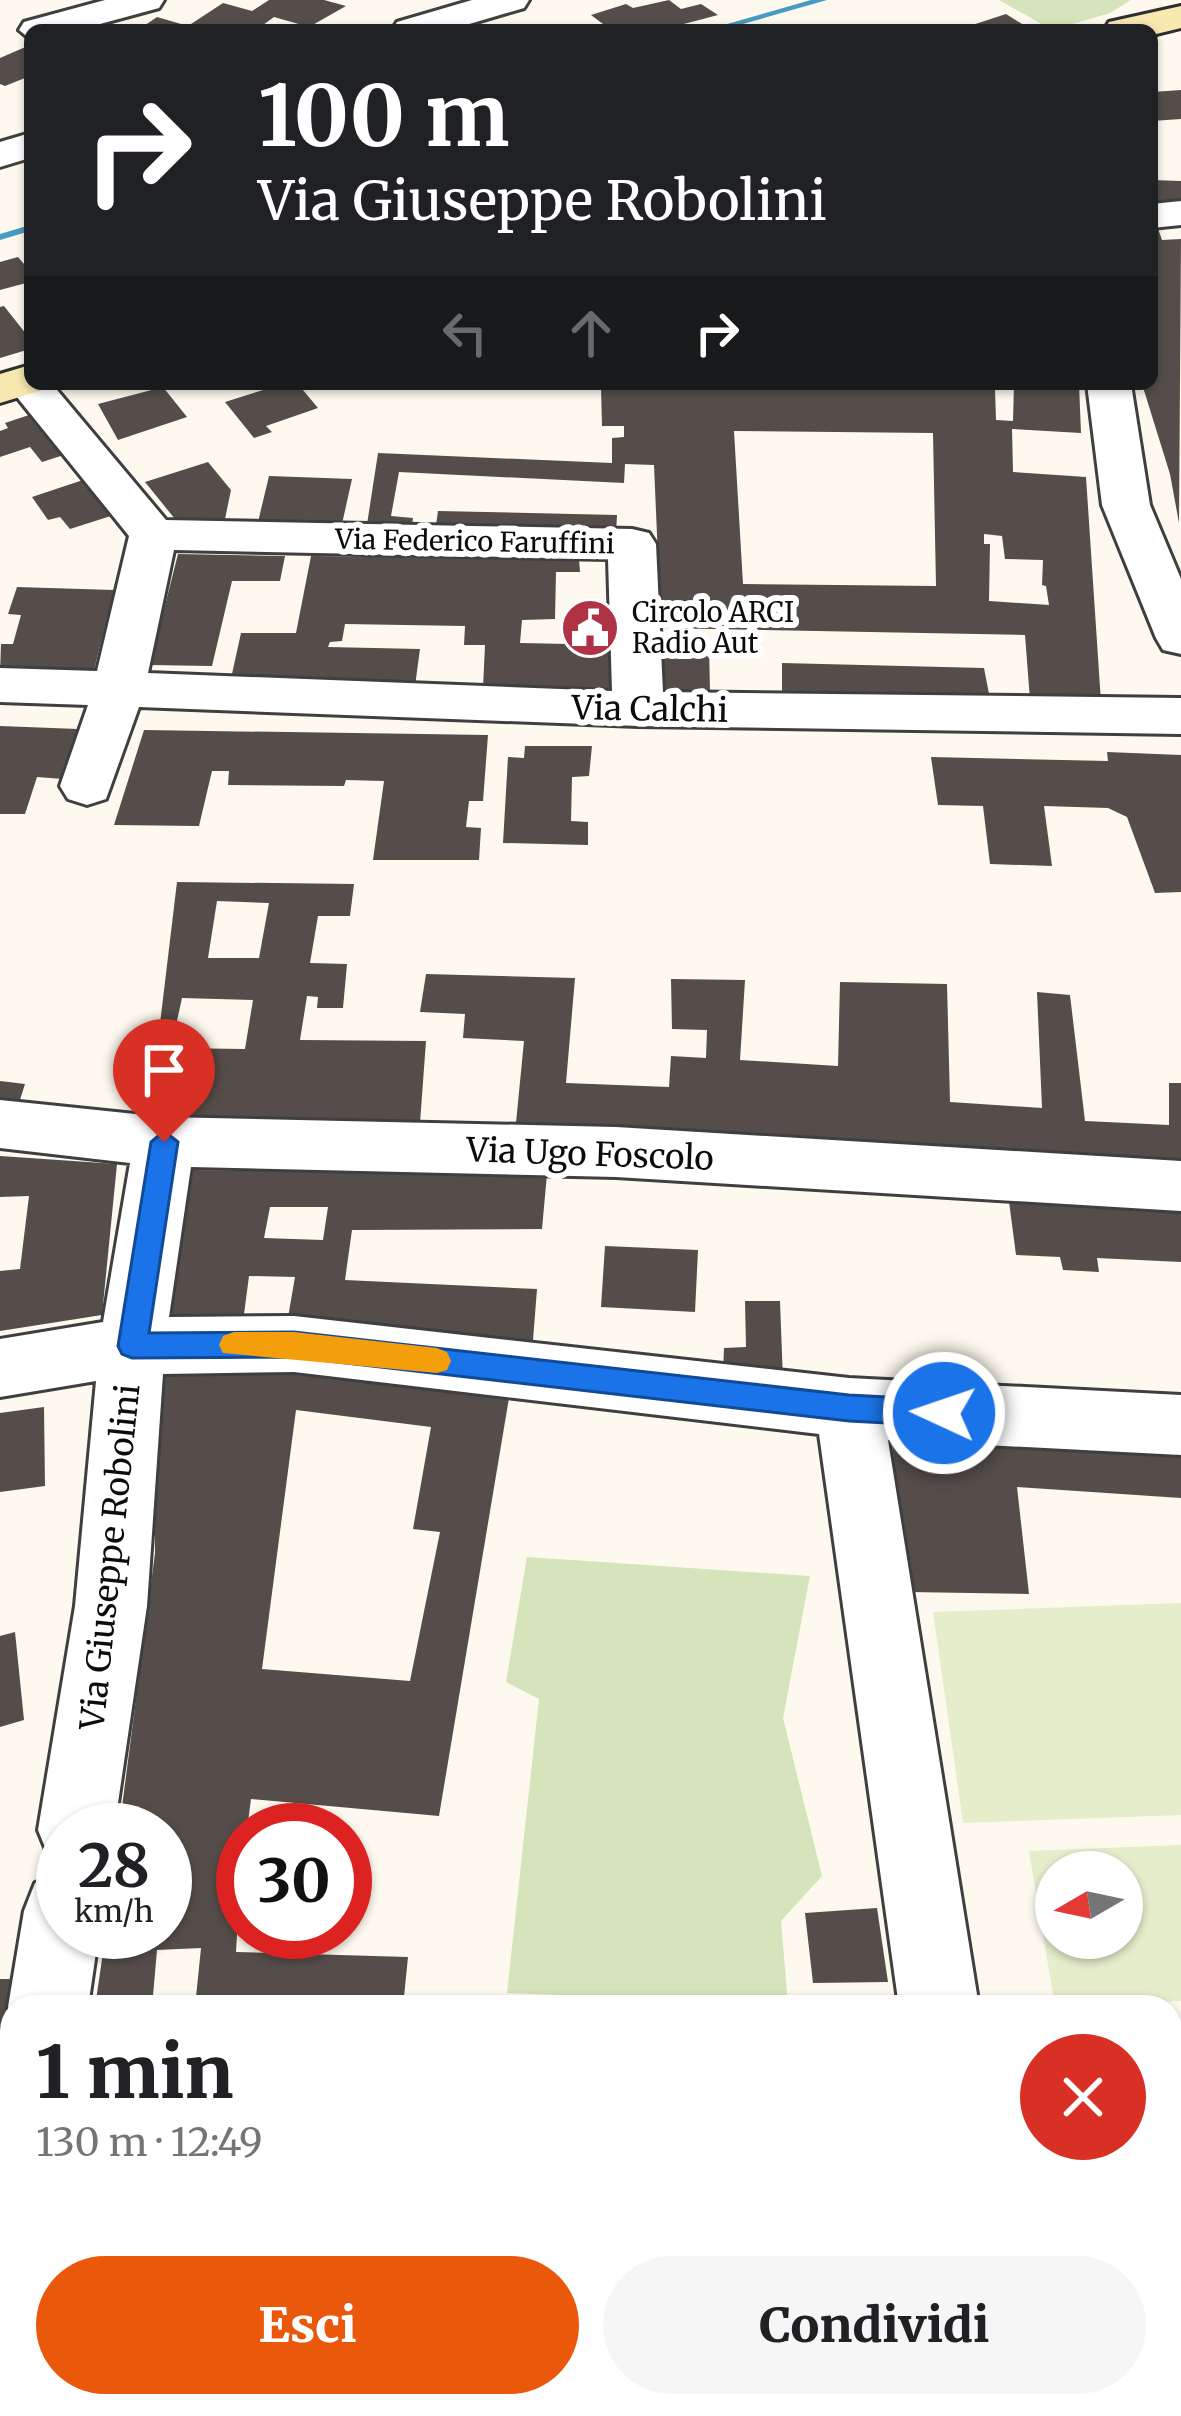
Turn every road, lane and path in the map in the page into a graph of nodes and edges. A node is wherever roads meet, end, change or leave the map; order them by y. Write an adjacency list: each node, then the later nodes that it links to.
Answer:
1 (146, 0): 4 (street)
2 (512, 0): 6 (street)
3 (1157, 0): 7 (street)
4 (82, 15)
5 (1181, 17): 8 (street)
6 (430, 24)
7 (1117, 24)
8 (1150, 24)
9 (25, 390): 11 (street)
10 (1110, 390): 12 (street)
11 (153, 535): 14 (street); 15 (street, Via Federico Faruffini)
12 (1181, 638)
13 (0, 686): 14 (street, Via Calchi)
14 (118, 693): 15 (street, Via Calchi); 17 (street)
15 (638, 709): 16 (street, Via Calchi)
16 (1181, 716)
17 (87, 786)
18 (0, 1124): 19 (street, Via Ugo Foscolo)
19 (164, 1142): 20 (street, Via Ugo Foscolo); 21 (street, Via Giuseppe Robolini)
20 (1181, 1186)
21 (132, 1346): 22 (street); 23 (street); 25 (street, Via Giuseppe Robolini)
22 (0, 1368)
23 (849, 1408): 24 (street); 28 (street)
24 (1181, 1425)
25 (80, 1803)
26 (56, 1959): 27 (street)
27 (50, 1995)
28 (937, 1995)

